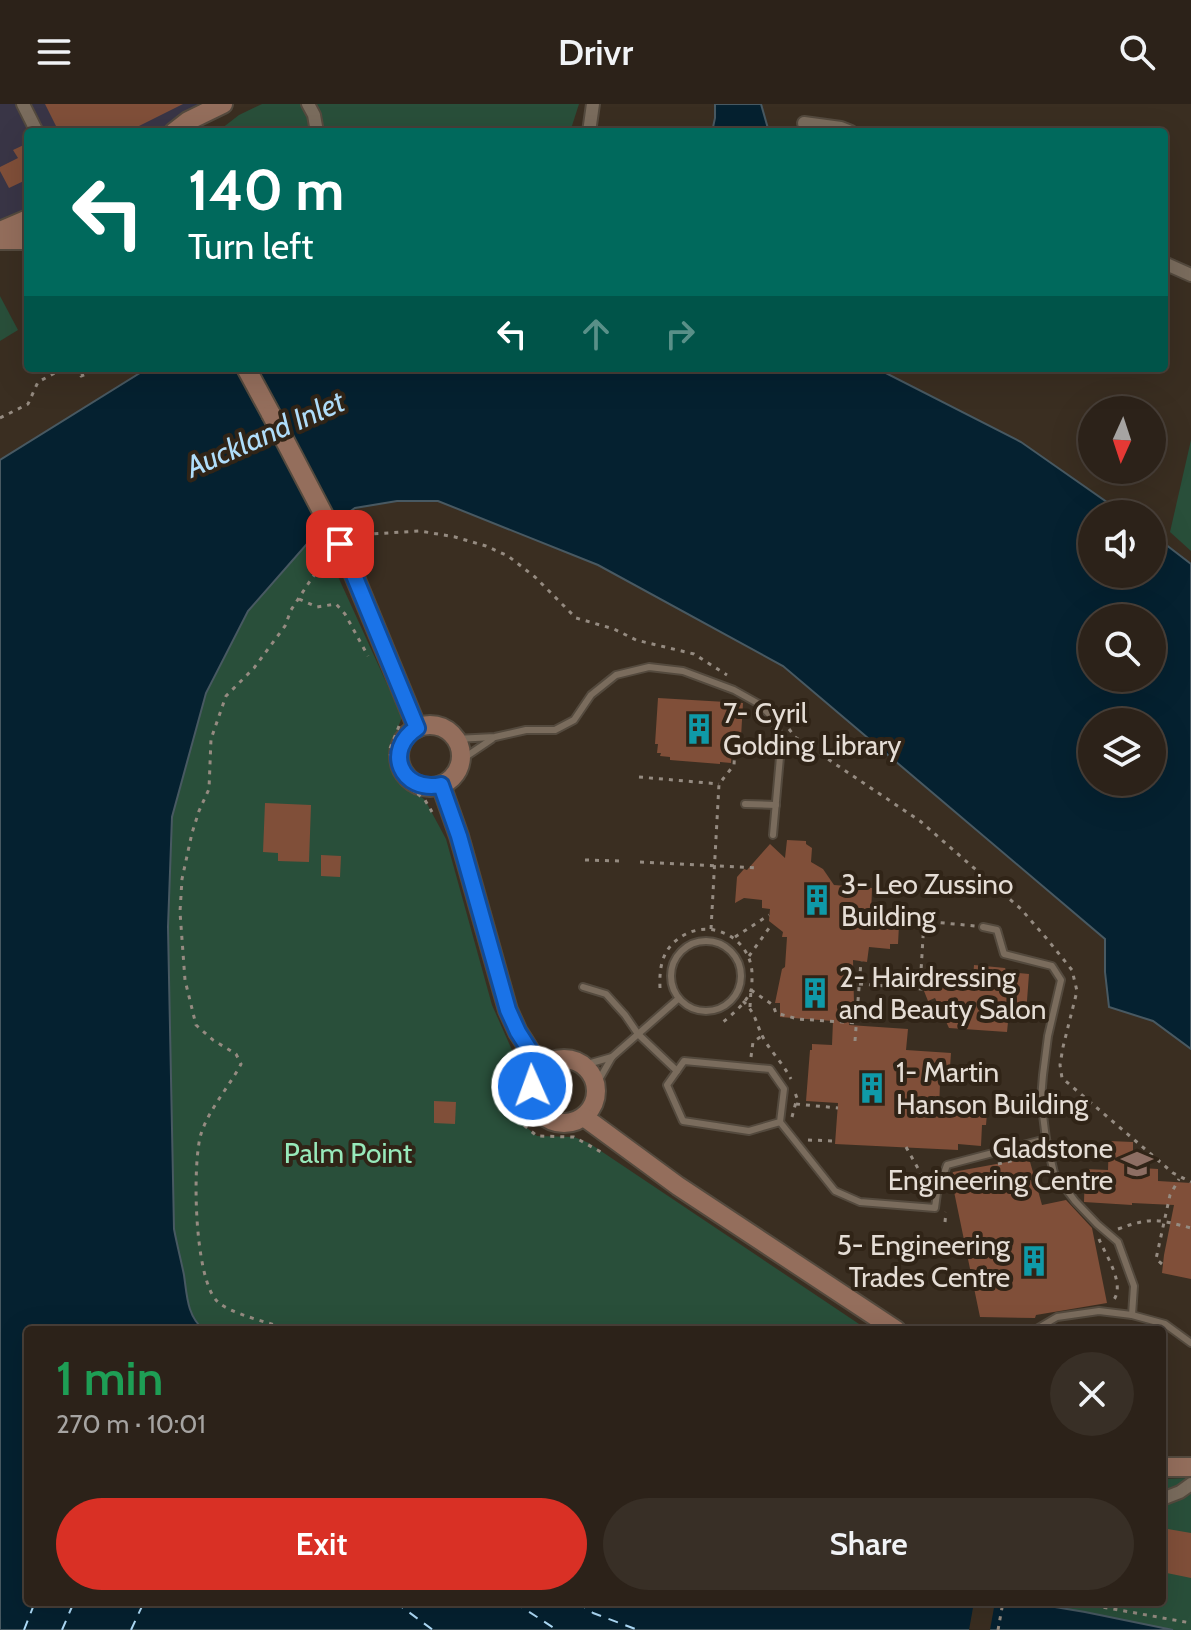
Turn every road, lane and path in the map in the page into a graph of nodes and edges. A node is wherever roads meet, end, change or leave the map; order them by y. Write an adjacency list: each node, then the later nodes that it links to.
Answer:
1 (23, 104): 6 (street)
2 (226, 104): 7 (main road); 8 (main road)
3 (308, 104): 9 (street)
4 (593, 104): 10 (street)
5 (804, 123): 11 (street)
6 (35, 128)
7 (179, 128)
8 (201, 128)
9 (316, 128)
10 (590, 128)
11 (841, 128)
12 (24, 221): 13 (main road)
13 (0, 231)
14 (0, 240): 15 (main road)
15 (24, 240)
16 (1168, 265): 17 (street)
17 (1191, 275)
18 (57, 372): 20 (path)
19 (248, 372): 22 (main road, bridge)
20 (0, 418)
21 (374, 666): 84 (path)
22 (410, 722): 24 (main road); 29 (main road); 32 (path)
23 (495, 737): 24 (lane); 26 (lane); 31 (lane)
24 (455, 739): 26 (main road)
25 (735, 748): 28 (path)
26 (461, 760): 29 (main road)
27 (639, 777): 28 (path)
28 (719, 784): 37 (path)
29 (441, 785): 63 (main road)
30 (745, 804): 31 (lane)
31 (776, 805): 33 (lane)
32 (432, 813)
33 (773, 835)
34 (585, 860): 35 (path)
35 (621, 861)
36 (640, 862): 37 (path)
37 (714, 866): 38 (path); 44 (path)
38 (759, 868)
39 (769, 915): 45 (path)
40 (871, 916): 41 (path)
41 (924, 921): 43 (path); 48 (path)
42 (772, 924): 46 (path)
43 (983, 927): 70 (lane)
44 (711, 929): 45 (path); 50 (path)
45 (733, 938): 46 (path)
46 (749, 956): 51 (path)
47 (861, 961): 48 (path)
48 (859, 984): 55 (path)
49 (583, 987): 56 (lane)
50 (660, 988)
51 (751, 990): 53 (path); 54 (path); 55 (path)
52 (678, 999): 52 (lane); 56 (lane)
53 (750, 1008)
54 (723, 1022)
55 (857, 1023): 58 (path)
56 (638, 1034): 59 (lane); 64 (lane)
57 (762, 1036): 60 (path)
58 (855, 1041)
59 (612, 1057): 61 (lane); 65 (lane)
60 (751, 1057)
61 (584, 1065): 63 (main road); 65 (main road)
62 (520, 1068): 72 (path)
63 (541, 1068): 68 (main road)
64 (677, 1071): 69 (lane); 69 (lane)
65 (596, 1085): 68 (main road)
66 (796, 1104): 67 (path)
67 (838, 1108)
68 (584, 1117): 85 (main road)
69 (780, 1122): 76 (lane)
70 (1046, 1139): 76 (lane); 80 (lane)
71 (906, 1147): 76 (path)
72 (601, 1152)
73 (992, 1165): 74 (path)
74 (1041, 1165)
75 (1180, 1180): 77 (path)
76 (939, 1189): 78 (path)
77 (1165, 1221): 79 (path); 80 (path); 81 (path)
78 (945, 1222)
79 (1191, 1228)
80 (1103, 1229): 82 (path); 83 (lane)
81 (1162, 1264)
82 (1109, 1303)
83 (1132, 1315): 86 (lane); 87 (lane)
84 (280, 1326)
85 (890, 1326)
86 (1042, 1326)
87 (1191, 1343)
88 (1166, 1467): 89 (main road)
89 (1191, 1467)
90 (1191, 1484): 91 (street)
91 (1166, 1497)
92 (1002, 1606): 95 (path)
93 (1105, 1606): 94 (path)
94 (1191, 1623)
95 (998, 1630)

